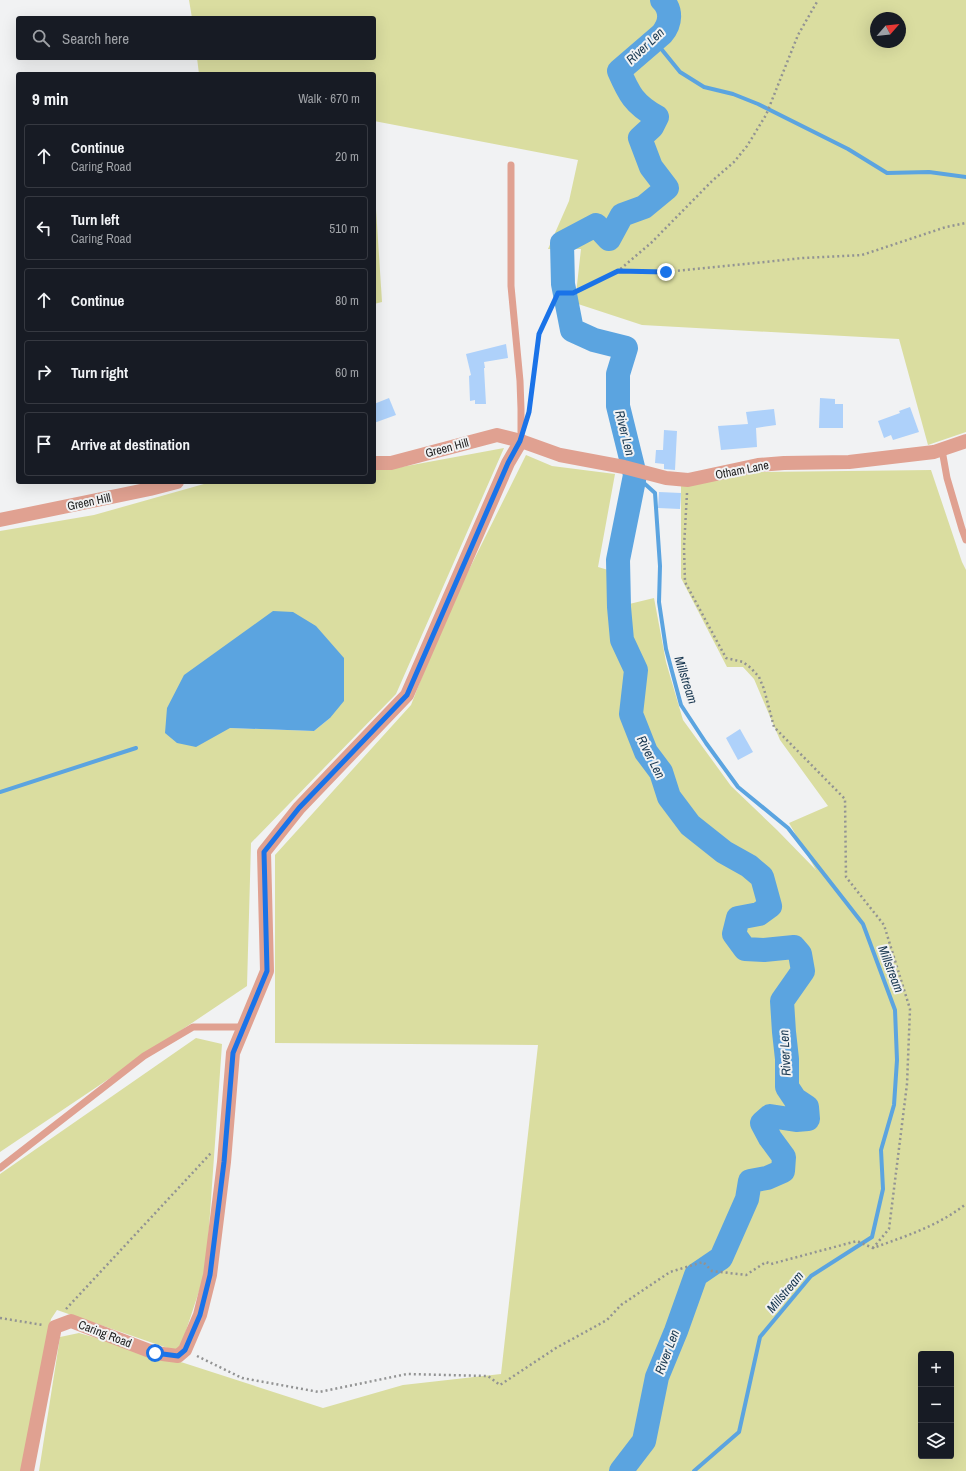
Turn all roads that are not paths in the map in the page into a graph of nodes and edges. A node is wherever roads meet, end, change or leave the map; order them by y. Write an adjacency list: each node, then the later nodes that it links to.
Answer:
1 (511, 165): 2 (lane)
2 (520, 441): 4 (street, Otham Lane); 5 (street, Green Hill); 9 (street)
3 (966, 441): 4 (street, Otham Lane)
4 (942, 450): 8 (lane)
5 (376, 463)
6 (169, 484): 7 (street, Green Hill)
7 (0, 520)
8 (966, 540)
9 (244, 1027): 10 (lane); 11 (street, Caring Road)
10 (0, 1168)
11 (27, 1471)

